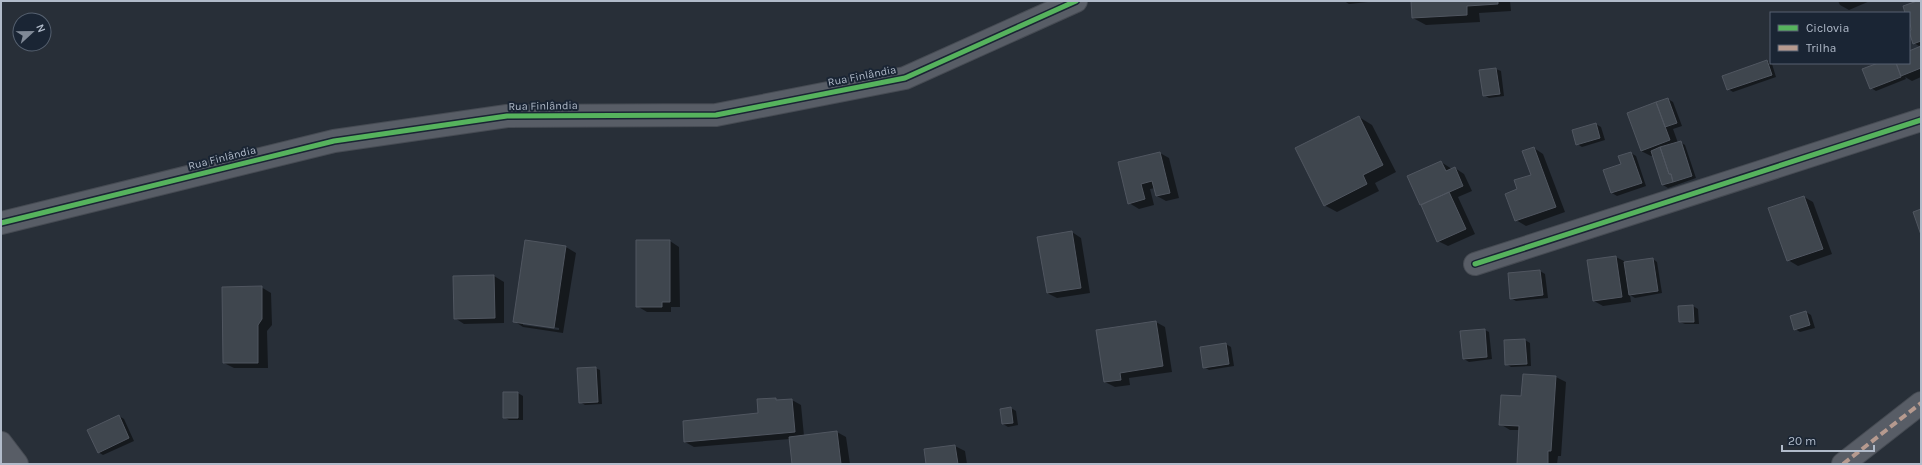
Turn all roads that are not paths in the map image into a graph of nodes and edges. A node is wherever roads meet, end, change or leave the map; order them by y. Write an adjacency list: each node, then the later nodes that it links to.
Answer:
1 (1076, 1): 3 (street, Rua Finlândia)
2 (1921, 120): 4 (street)
3 (1, 222)
4 (1475, 264)
5 (1921, 403): 8 (street)
6 (1, 443): 7 (street)
7 (17, 464)
8 (1843, 464)

